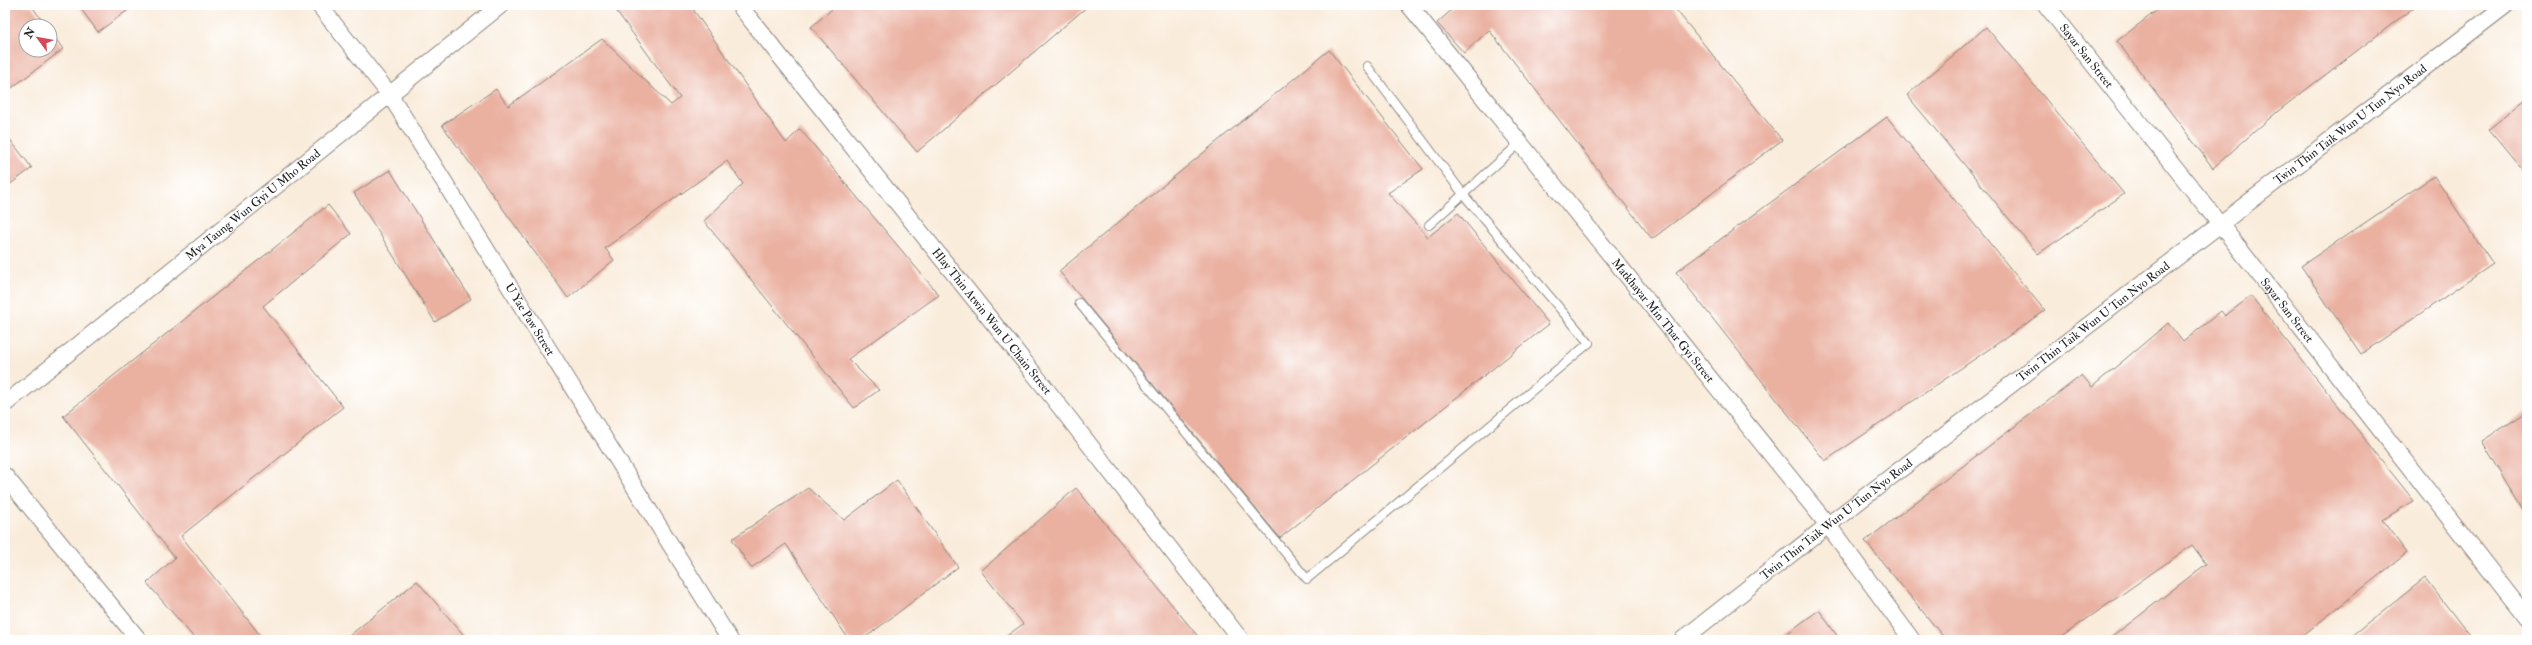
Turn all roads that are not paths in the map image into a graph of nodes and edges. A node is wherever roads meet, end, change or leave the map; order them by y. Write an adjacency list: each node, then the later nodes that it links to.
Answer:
1 (319, 5): 8 (street, U Yae Paw Street)
2 (501, 5): 8 (street, Mya Taung Wun Gyi U Mho Road)
3 (739, 5): 20 (street, Hlay Thin Atwin Wun U Chain Street)
4 (1409, 5): 9 (street, Matkhayar Min Thar Gyi Street)
5 (2046, 5): 11 (street, Sayar San Street)
6 (2506, 5): 11 (street, Twin Thin Taik Wun U Tun Nyo Road)
7 (1367, 66): 10 (lane)
8 (390, 94): 14 (street, Mya Taung Wun Gyi U Mho Road); 19 (street, U Yae Paw Street)
9 (1520, 143): 10 (lane); 16 (street, Matkhayar Min Thar Gyi Street)
10 (1463, 194): 12 (lane); 13 (lane)
11 (2220, 224): 16 (street, Twin Thin Taik Wun U Tun Nyo Road); 17 (street, Sayar San Street)
12 (1429, 225)
13 (1079, 302)
14 (5, 404)
15 (5, 476): 18 (street)
16 (1828, 525): 21 (street, Twin Thin Taik Wun U Tun Nyo Road); 22 (street, Matkhayar Min Thar Gyi Street)
17 (2527, 618)
18 (139, 640)
19 (730, 640)
20 (1241, 640)
21 (1682, 640)
22 (1912, 640)

